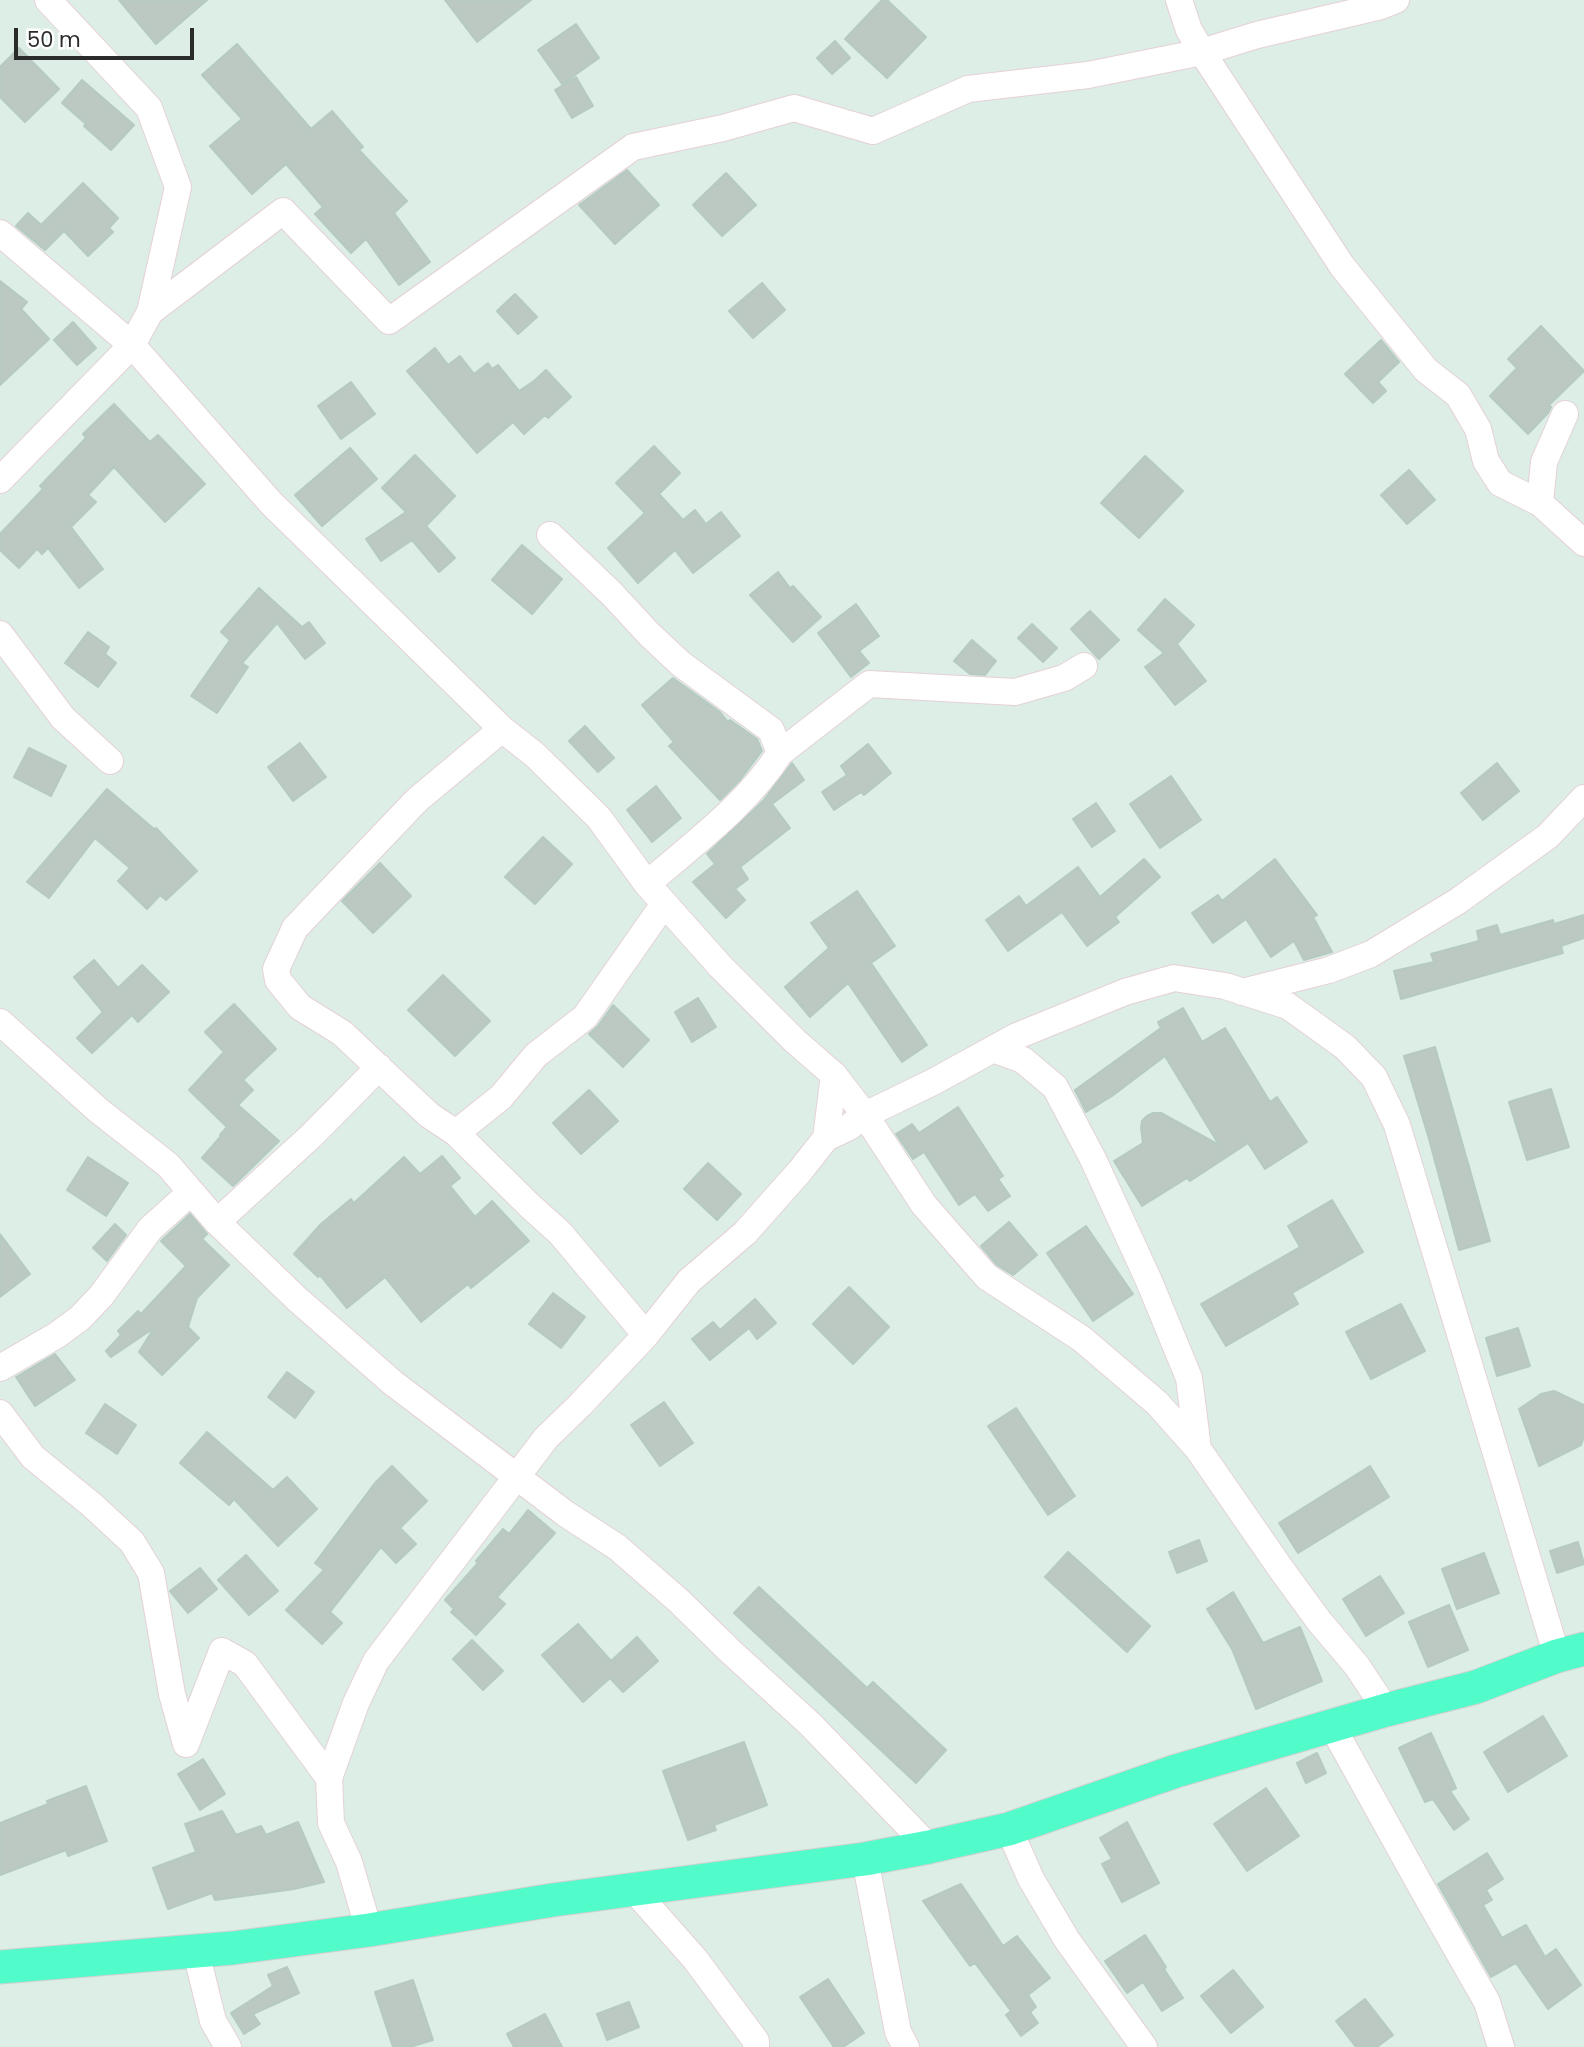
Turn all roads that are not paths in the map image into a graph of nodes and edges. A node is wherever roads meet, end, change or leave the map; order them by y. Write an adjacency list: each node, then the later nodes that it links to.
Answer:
1 (48, 0): 6 (street)
2 (1180, 0): 4 (street)
3 (1396, 0): 4 (street)
4 (1202, 52): 6 (street); 10 (street)
5 (0, 233): 7 (street)
6 (150, 312): 7 (street)
7 (132, 345): 9 (street); 15 (street)
8 (1565, 414): 10 (street)
9 (0, 480)
10 (1540, 503): 12 (street)
11 (550, 535): 16 (street)
12 (1584, 543)
13 (0, 634): 17 (street)
14 (1084, 666): 16 (street)
15 (502, 729): 19 (street); 23 (street)
16 (779, 753): 19 (street)
17 (110, 761)
18 (1584, 798): 20 (street)
19 (656, 894): 24 (street); 26 (street)
20 (1242, 992): 22 (street); 35 (street)
21 (0, 1022): 28 (street)
22 (993, 1049): 25 (street); 33 (street)
23 (379, 1067): 26 (street); 29 (street)
24 (834, 1075): 25 (street); 27 (street)
25 (866, 1115): 27 (street); 33 (street)
26 (456, 1133): 30 (street)
27 (826, 1138): 30 (street)
28 (191, 1192): 29 (street); 31 (street)
29 (217, 1222): 34 (street)
30 (646, 1335): 34 (street)
31 (1, 1366)
32 (0, 1413): 38 (street)
33 (1198, 1449): 36 (street)
34 (517, 1477): 38 (street); 40 (street)
35 (1571, 1653): 36 (main road)
36 (1386, 1710): 37 (main road)
37 (1332, 1726): 39 (main road); 50 (street)
38 (328, 1778): 43 (street)
39 (1009, 1829): 40 (main road); 49 (street)
40 (929, 1847): 41 (main road)
41 (865, 1859): 42 (main road); 48 (street)
42 (634, 1890): 43 (main road); 47 (street)
43 (369, 1930): 44 (main road)
44 (196, 1952): 45 (main road); 46 (street)
45 (0, 1967)
46 (228, 2047)
47 (756, 2047)
48 (906, 2047)
49 (1144, 2047)
50 (1501, 2047)

